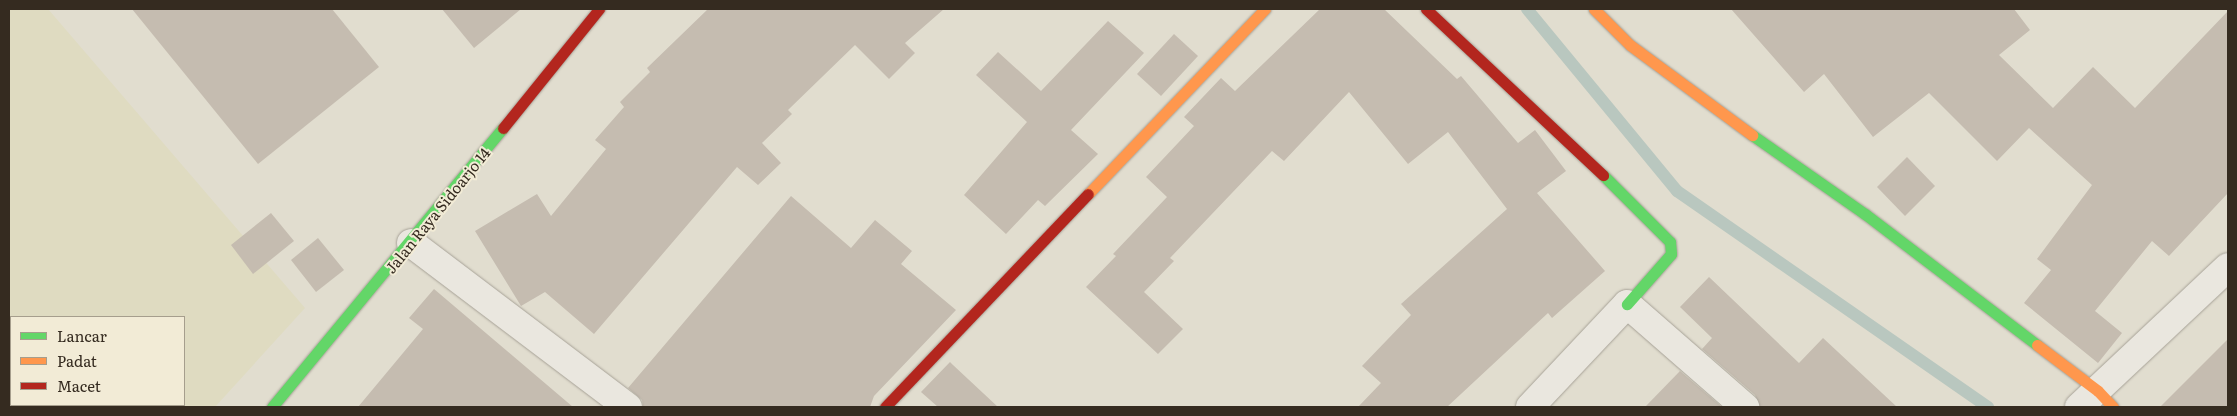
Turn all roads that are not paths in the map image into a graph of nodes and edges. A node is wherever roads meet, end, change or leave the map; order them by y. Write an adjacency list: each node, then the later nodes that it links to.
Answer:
1 (599, 9): 5 (street, Jalan Raya Sidoarjo 14)
2 (1265, 9): 11 (street)
3 (1426, 9): 7 (street)
4 (1594, 9): 8 (street)
5 (411, 243): 9 (street, Jalan Raya Sidoarjo 14); 10 (street)
6 (2228, 267): 8 (street)
7 (1627, 304): 12 (street); 13 (street)
8 (2097, 402)
9 (272, 407)
10 (628, 407)
11 (885, 407)
12 (1530, 407)
13 (1745, 407)

